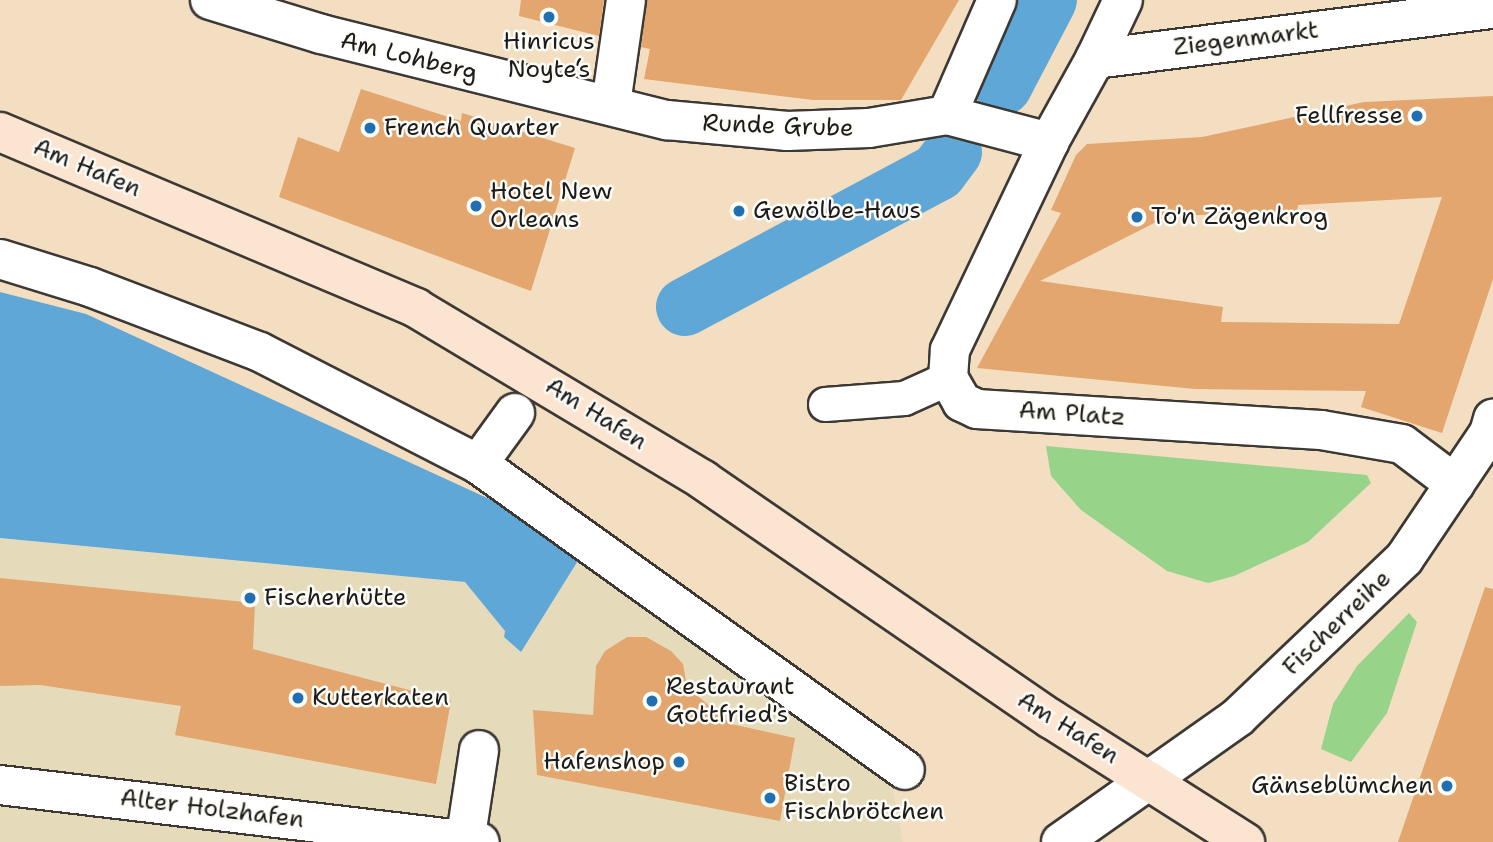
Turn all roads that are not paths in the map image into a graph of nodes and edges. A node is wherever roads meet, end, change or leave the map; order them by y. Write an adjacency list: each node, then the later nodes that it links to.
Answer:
1 (210, 0): 8 (street, Am Lohberg)
2 (626, 0): 8 (street)
3 (997, 0): 7 (street)
4 (1123, 0): 6 (street)
5 (1493, 9): 6 (street, Ziegenmarkt)
6 (1095, 58): 10 (street)
7 (951, 100): 8 (street, Runde Grube); 10 (street, Runde Grube)
8 (611, 104)
9 (0, 132): 20 (street, Am Hafen)
10 (1034, 139): 12 (street)
11 (0, 259): 16 (street)
12 (948, 378): 13 (lane); 17 (street, Am Platz)
13 (825, 404)
14 (515, 414): 16 (street)
15 (1491, 428): 17 (street, Fischerreihe)
16 (478, 464): 19 (street)
17 (1455, 484): 20 (street, Fischerreihe)
18 (479, 750): 22 (street, Alter Holzhafen)
19 (905, 770)
20 (1148, 778): 23 (street, Fischerreihe); 24 (street, Am Hafen)
21 (0, 785): 22 (street, Alter Holzhafen)
22 (470, 841)
23 (1061, 842)
24 (1245, 842)

